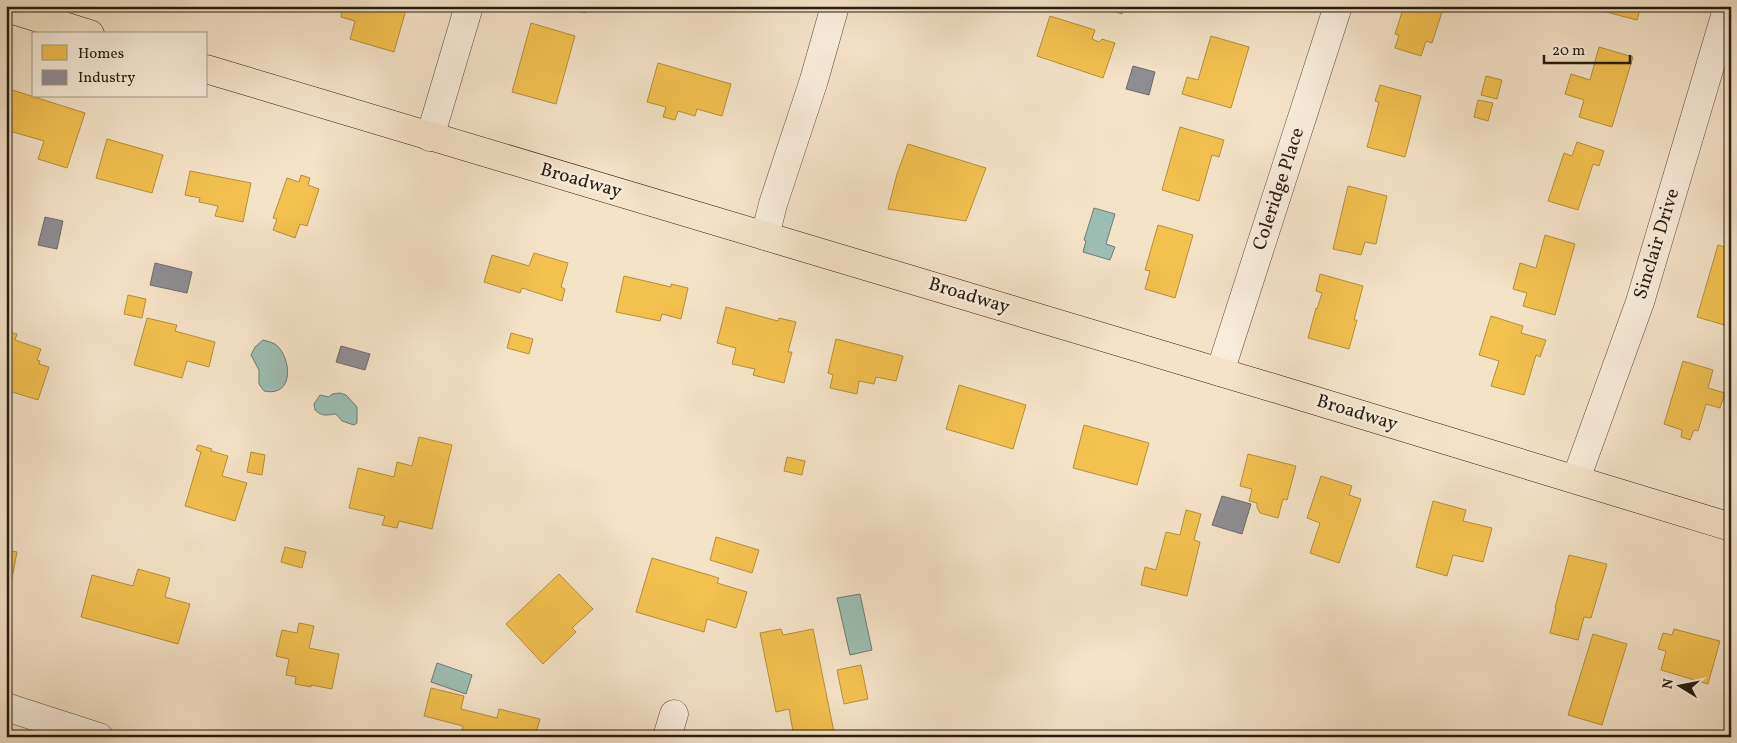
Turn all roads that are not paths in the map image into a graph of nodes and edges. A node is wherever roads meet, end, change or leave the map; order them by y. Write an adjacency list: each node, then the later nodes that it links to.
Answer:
1 (469, 6): 8 (street)
2 (835, 6): 9 (street)
3 (1338, 6): 10 (street, Coleridge Place)
4 (1728, 6): 11 (street, Sinclair Drive)
5 (6, 8): 6 (main road)
6 (84, 32)
7 (208, 70): 8 (main road, Broadway)
8 (430, 137): 9 (main road, Broadway)
9 (765, 236): 10 (main road, Broadway)
10 (1220, 372): 11 (main road, Broadway)
11 (1576, 479): 12 (main road, Broadway)
12 (1731, 527)
13 (6, 707): 14 (street)
14 (99, 737)

